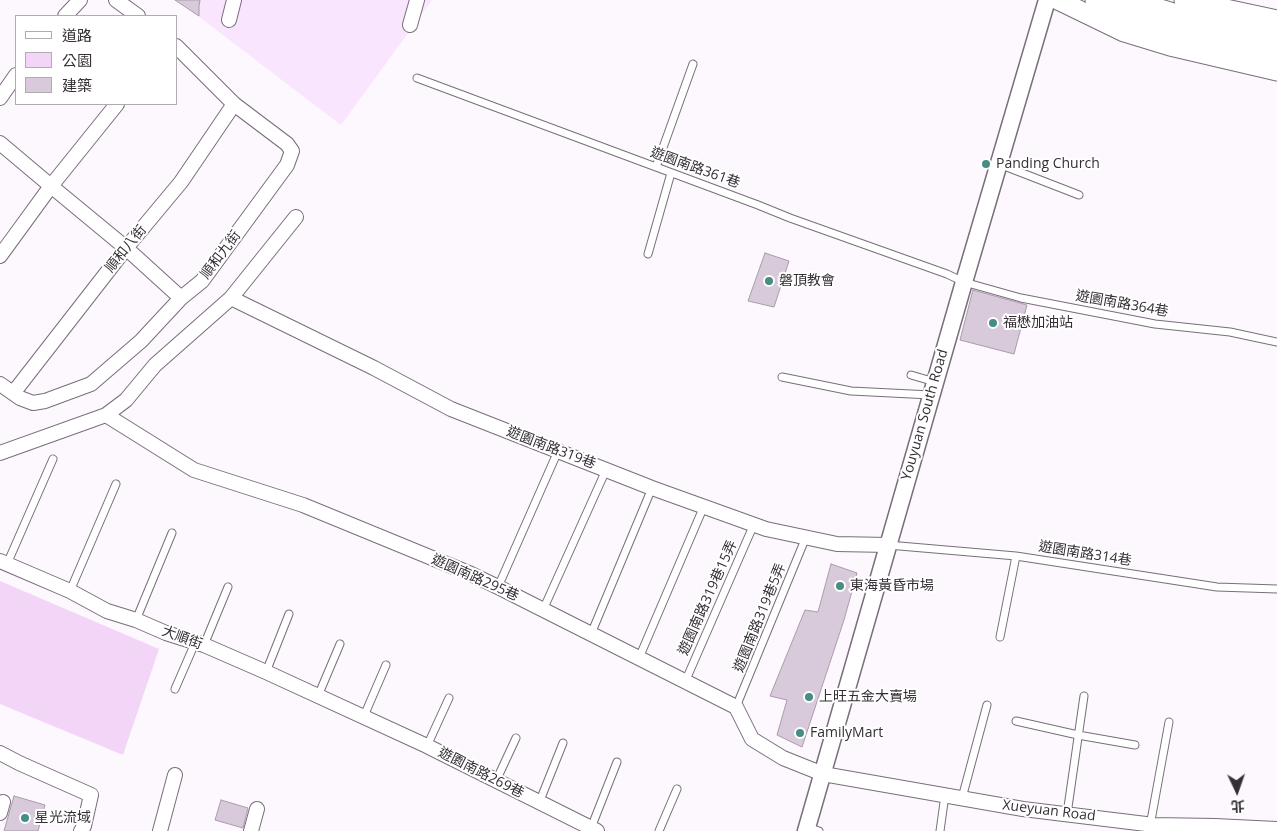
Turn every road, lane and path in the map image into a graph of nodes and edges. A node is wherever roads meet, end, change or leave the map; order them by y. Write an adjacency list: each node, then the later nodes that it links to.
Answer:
1 (80, 0): 10 (street)
2 (116, 0): 11 (street)
3 (234, 0): 12 (street)
4 (417, 0): 14 (street)
5 (1047, 0): 26 (street, Youyuan South Road)
6 (1058, 0): 19 (main road)
7 (1095, 0): 17 (main road)
8 (1130, 0): 15 (main road)
9 (1184, 0): 13 (main road)
10 (66, 15)
11 (137, 15)
12 (229, 20)
13 (1277, 20)
14 (410, 25)
15 (1277, 36)
16 (178, 48): 23 (street, 順和九街)
17 (1277, 53)
18 (694, 64): 27 (lane)
19 (1277, 71)
20 (15, 76): 22 (street)
21 (416, 78): 27 (lane, 遊園南路361巷)
22 (0, 98)
23 (234, 104): 32 (street, 順和八街); 36 (street, 順和九街)
24 (116, 105): 29 (street)
25 (0, 143): 29 (street)
26 (999, 164): 30 (lane); 35 (street, Youyuan South Road)
27 (656, 167): 28 (lane, 遊園南路361巷)
28 (671, 172): 33 (lane); 35 (lane, 遊園南路361巷)
29 (51, 186): 32 (street); 34 (street)
30 (1079, 195)
31 (296, 218): 37 (street)
32 (126, 248): 36 (street); 43 (street, 順和八街)
33 (648, 254)
34 (0, 256)
35 (964, 282): 38 (lane, 遊園南路364巷); 42 (street, Youyuan South Road)
36 (181, 298): 43 (street, 順和九街)
37 (231, 298): 44 (street); 45 (street, 遊園南路319巷)
38 (1277, 342)
39 (911, 375): 42 (lane)
40 (782, 377): 42 (lane)
41 (0, 384): 43 (street, 順和九街)
42 (933, 389): 55 (street, Youyuan South Road)
43 (14, 392)
44 (106, 415): 46 (street); 59 (street, 遊園南路295巷)
45 (558, 451): 48 (street, 遊園南路319巷); 59 (lane)
46 (0, 453)
47 (53, 459): 57 (lane)
48 (606, 470): 50 (street, 遊園南路319巷); 62 (lane)
49 (116, 484): 61 (lane)
50 (652, 488): 51 (street, 遊園南路319巷); 65 (lane)
51 (704, 506): 52 (street, 遊園南路319巷); 69 (lane)
52 (754, 524): 54 (street, 遊園南路319巷); 72 (lane, 遊園南路319巷15弄)
53 (172, 533): 64 (lane)
54 (806, 537): 55 (street, 遊園南路319巷); 78 (lane, 遊園南路319巷5弄)
55 (888, 545): 56 (lane, 遊園南路314巷); 90 (street, Youyuan South Road)
56 (1016, 556): 60 (lane, 遊園南路314巷); 66 (lane)
57 (4, 562): 61 (street, 大順街)
58 (228, 587): 67 (lane)
59 (498, 587): 62 (street, 遊園南路295巷)
60 (1277, 589)
61 (70, 591): 64 (street, 大順街)
62 (543, 610): 65 (street, 遊園南路295巷)
63 (289, 614): 71 (lane)
64 (136, 620): 67 (street, 大順街)
65 (592, 634): 69 (street, 遊園南路295巷)
66 (1000, 637)
67 (199, 644): 71 (street, 大順街); 73 (lane)
68 (340, 644): 74 (lane)
69 (639, 658): 72 (street, 遊園南路295巷)
70 (386, 665): 79 (lane)
71 (266, 672): 74 (street, 大順街)
72 (685, 682): 78 (street, 遊園南路295巷)
73 (175, 689)
74 (318, 696): 79 (street, 大順街)
75 (1084, 696): 82 (lane)
76 (449, 698): 86 (lane)
77 (987, 705): 94 (lane)
78 (736, 707): 90 (street)
79 (364, 716): 86 (street, 遊園南路269巷)
80 (1016, 721): 82 (lane)
81 (1169, 722): 98 (lane)
82 (1078, 734): 85 (lane); 97 (lane)
83 (516, 738): 91 (lane)
84 (563, 743): 95 (lane)
85 (1136, 745)
86 (427, 746): 91 (street, 遊園南路269巷)
87 (0, 754): 102 (street)
88 (617, 762): 99 (lane)
89 (175, 774): 103 (street)
90 (823, 774): 93 (street, Xueyuan Road); 100 (street, Youyuan South Road)
91 (496, 781): 95 (street, 遊園南路269巷)
92 (677, 789): 105 (lane)
93 (945, 795): 94 (street, Xueyuan Road); 106 (lane)
94 (962, 798): 97 (street, Xueyuan Road)
95 (539, 803): 99 (street, 遊園南路269巷)
96 (257, 809): 104 (street)
97 (1067, 814): 98 (street, Xueyuan Road)
98 (1150, 828): 101 (street, Xueyuan Road)
99 (594, 830)
100 (811, 830)
101 (1277, 830)
102 (81, 831)
103 (160, 831)
104 (251, 831)
105 (659, 831)
106 (940, 831)

